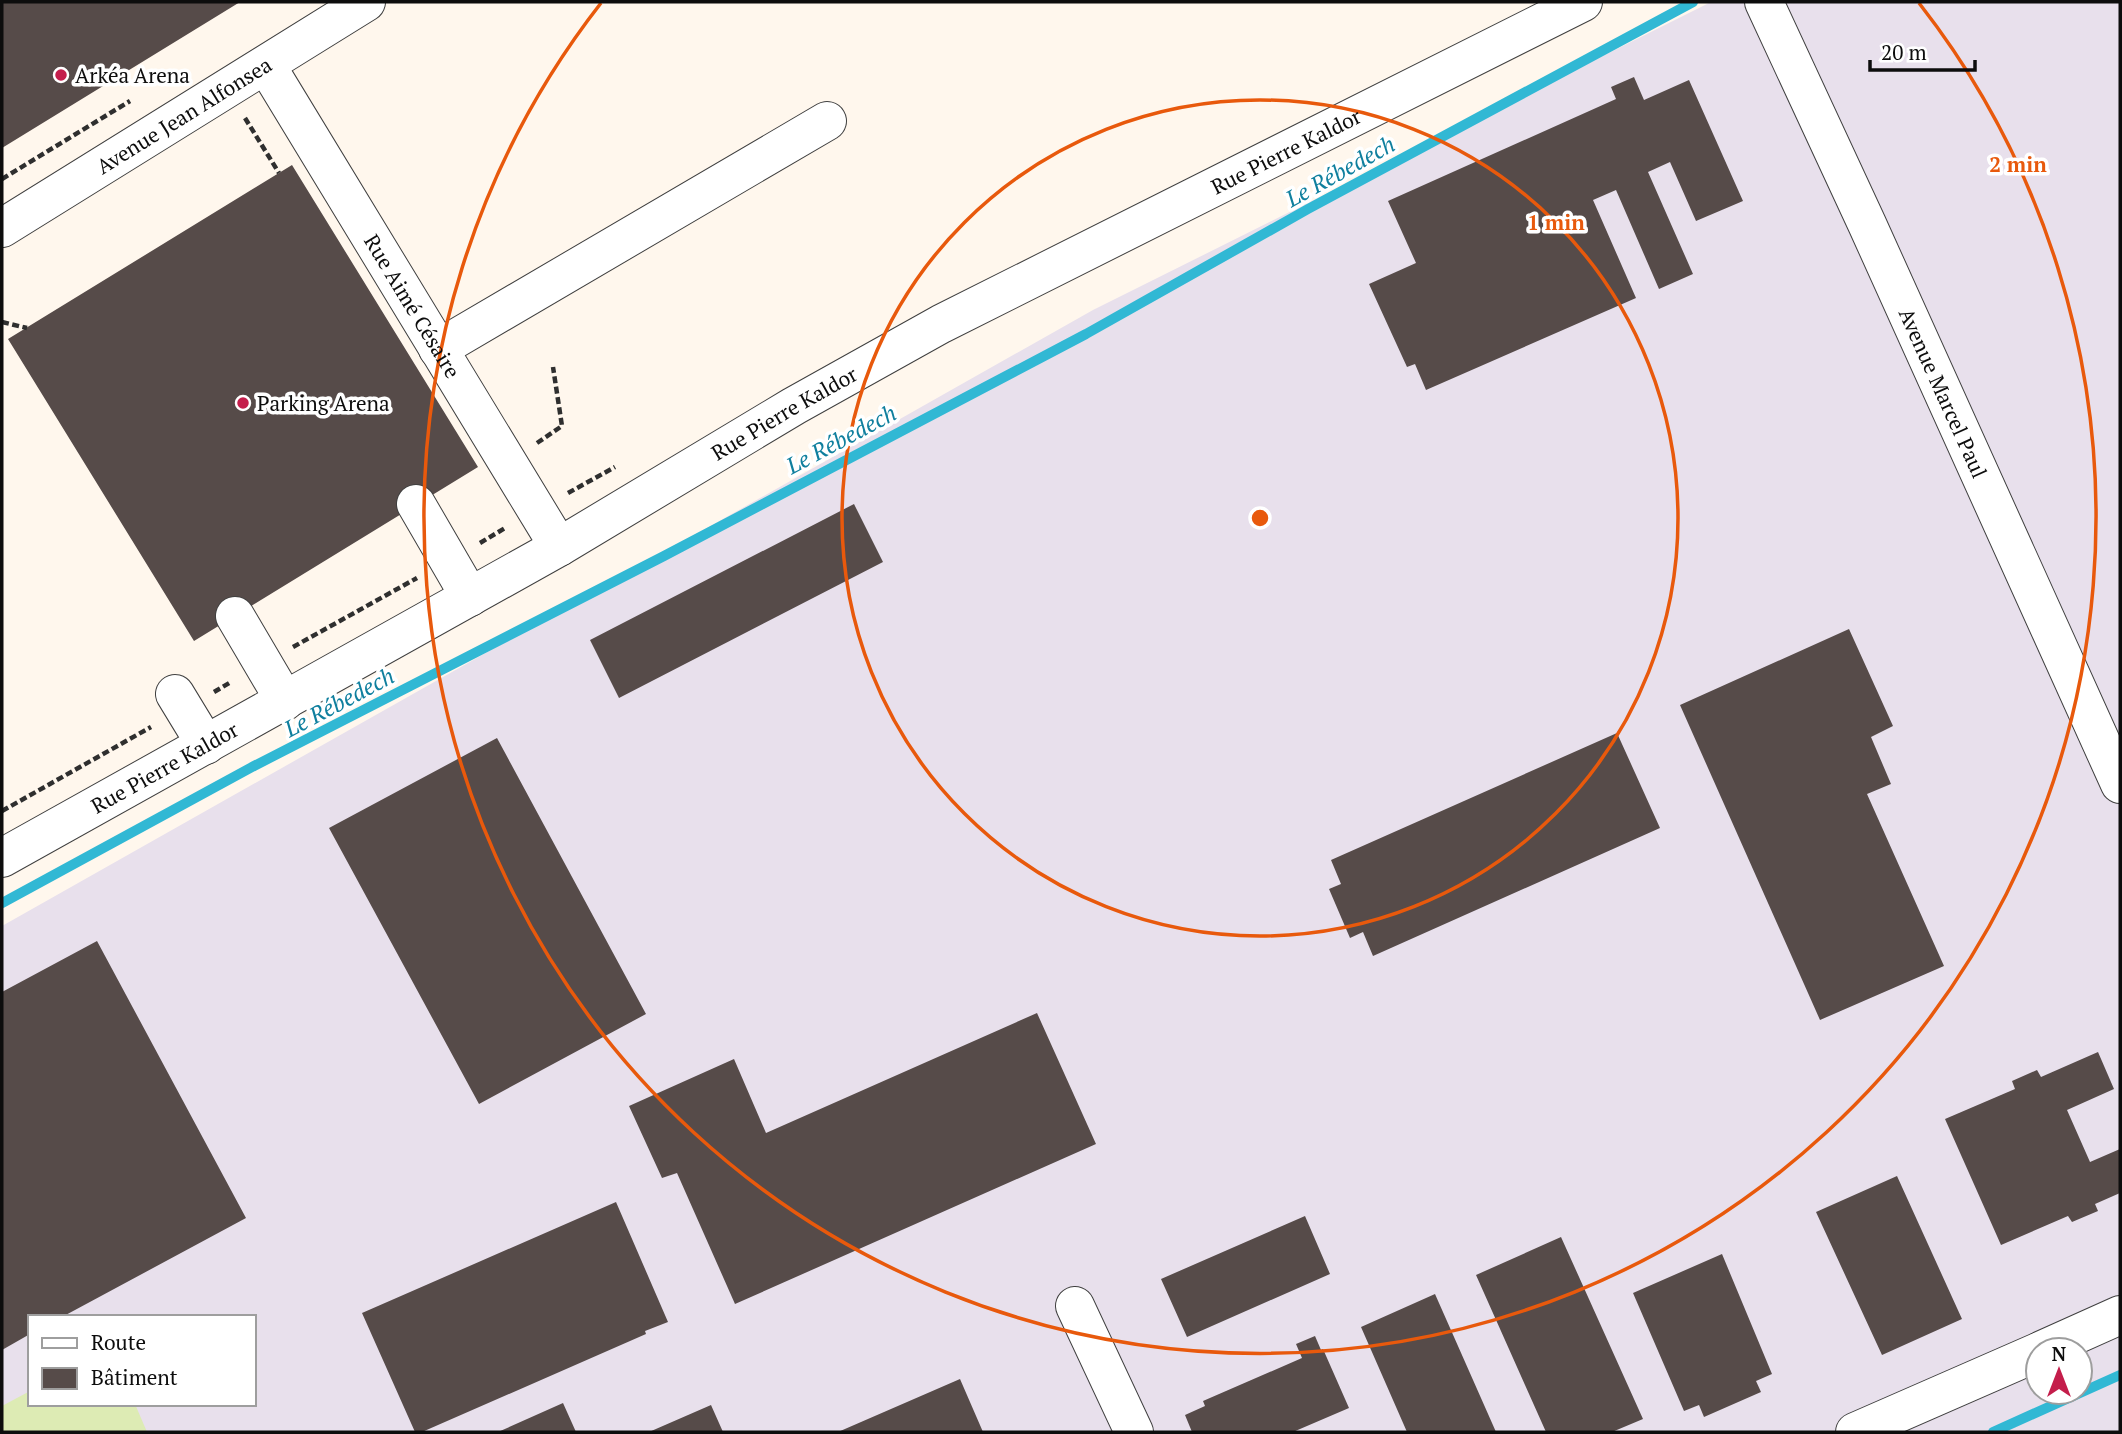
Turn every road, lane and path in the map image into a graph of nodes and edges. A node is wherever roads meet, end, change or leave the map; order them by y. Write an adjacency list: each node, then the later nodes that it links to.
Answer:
1 (366, 2): 4 (street, Avenue Jean Alfonsea)
2 (1583, 2): 17 (street, Rue Pierre Kaldor)
3 (1764, 2): 23 (street, Avenue Marcel Paul)
4 (266, 65): 10 (street, Avenue Jean Alfonsea); 13 (street, Rue Aimé Césaire)
5 (132, 100): 9 (path)
6 (245, 117): 8 (path)
7 (827, 121): 13 (street)
8 (279, 173)
9 (2, 179)
10 (2, 228)
11 (2, 321): 12 (path)
12 (27, 328)
13 (438, 349): 17 (street, Rue Aimé Césaire)
14 (553, 367): 15 (path)
15 (534, 445)
16 (416, 504): 18 (street)
17 (559, 547): 18 (street, Rue Pierre Kaldor)
18 (470, 597): 21 (street, Rue Pierre Kaldor)
19 (235, 616): 21 (street)
20 (175, 694): 22 (street)
21 (285, 701): 22 (street, Rue Pierre Kaldor)
22 (206, 745): 24 (street, Rue Pierre Kaldor)
23 (2120, 784)
24 (2, 858)
25 (1075, 1306): 29 (street)
26 (2120, 1315): 27 (street)
27 (2073, 1336)
28 (2024, 1358): 30 (street)
29 (1134, 1432)
30 (1856, 1432)

